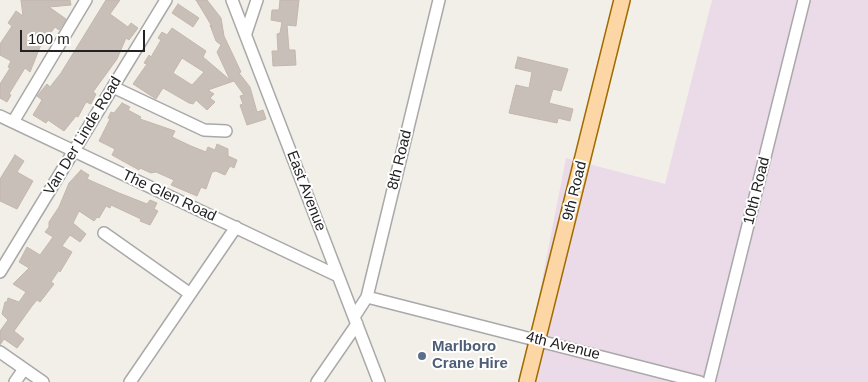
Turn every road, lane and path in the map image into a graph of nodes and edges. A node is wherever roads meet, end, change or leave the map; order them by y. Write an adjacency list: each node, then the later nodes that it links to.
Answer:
1 (86, 0): 11 (street)
2 (166, 0): 9 (street, Van Der Linde Road)
3 (232, 0): 8 (street, East Avenue)
4 (257, 0): 8 (street)
5 (439, 0): 19 (street, 8th Road)
6 (622, 0): 21 (main road, 9th Road)
7 (804, 0): 31 (street, 10th Road)
8 (246, 33): 17 (street, East Avenue)
9 (113, 87): 12 (street); 13 (street, Van Der Linde Road)
10 (0, 116): 11 (street, The Glen Road)
11 (13, 122): 13 (street, The Glen Road)
12 (226, 131)
13 (74, 152): 14 (street, The Glen Road); 16 (street, Van Der Linde Road)
14 (236, 227): 17 (street, The Glen Road); 18 (street)
15 (104, 233): 18 (street)
16 (0, 272)
17 (338, 276): 20 (street, East Avenue)
18 (189, 293): 26 (street)
19 (366, 297): 20 (street, 8th Road); 21 (street, 4th Avenue)
20 (355, 321): 27 (street, 8th Road); 28 (street, East Avenue)
21 (539, 340): 29 (main road, 9th Road); 30 (street, 4th Avenue)
22 (0, 352): 23 (street)
23 (24, 369): 24 (street); 25 (street)
24 (15, 382)
25 (43, 382)
26 (130, 382)
27 (317, 382)
28 (379, 382)
29 (527, 382)
30 (700, 382)
31 (709, 382)

